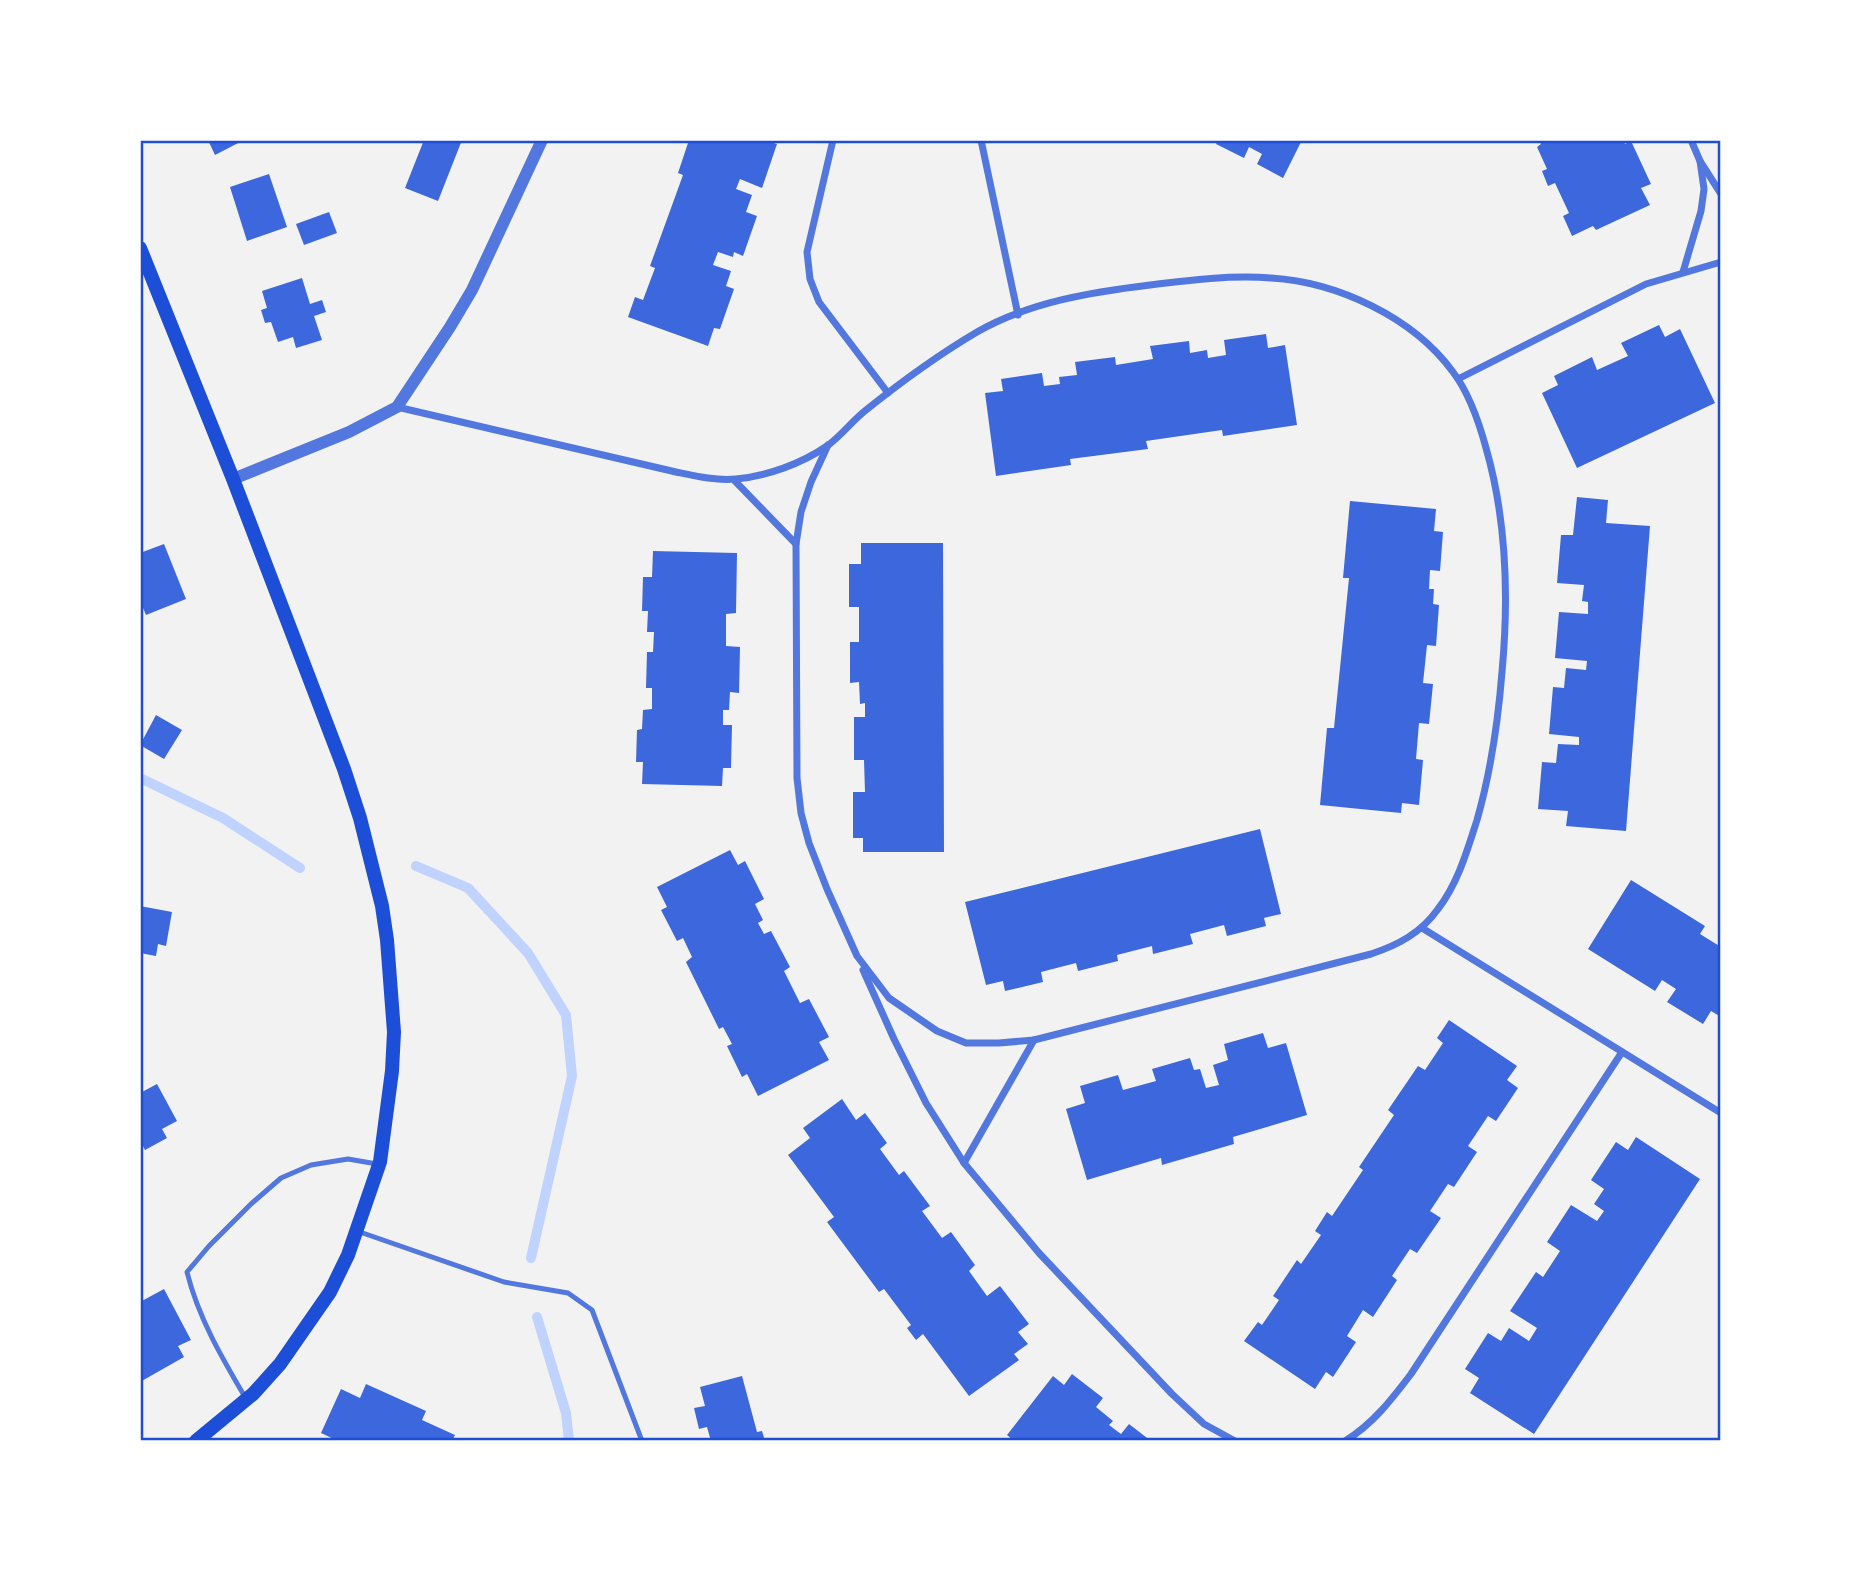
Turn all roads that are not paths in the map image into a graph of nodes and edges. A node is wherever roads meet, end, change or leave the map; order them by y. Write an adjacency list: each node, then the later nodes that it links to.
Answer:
1 (542, 140): 13 (street)
2 (833, 140): 12 (street)
3 (981, 140): 10 (street)
4 (1691, 140): 5 (street)
5 (1700, 161): 6 (street); 9 (street)
6 (1721, 194)
7 (140, 248): 15 (main road)
8 (1721, 262): 9 (street)
9 (1683, 272): 11 (street)
10 (1018, 314): 11 (street); 12 (street)
11 (1458, 379): 18 (street)
12 (888, 393): 14 (street)
13 (397, 407): 15 (street); 16 (street)
14 (828, 445): 16 (street); 17 (street)
15 (233, 479): 24 (main road)
16 (734, 480): 17 (street)
17 (796, 544): 19 (street)
18 (1422, 928): 20 (street); 21 (street)
19 (857, 956): 20 (street); 23 (street)
20 (1034, 1040): 23 (street)
21 (1622, 1052): 22 (street); 30 (street)
22 (1721, 1114)
23 (964, 1163): 29 (street)
24 (380, 1165): 25 (main road); 26 (lane)
25 (357, 1231): 26 (main road); 28 (lane)
26 (247, 1400): 27 (main road)
27 (196, 1441)
28 (642, 1441)
29 (1235, 1441)
30 (1345, 1441)

